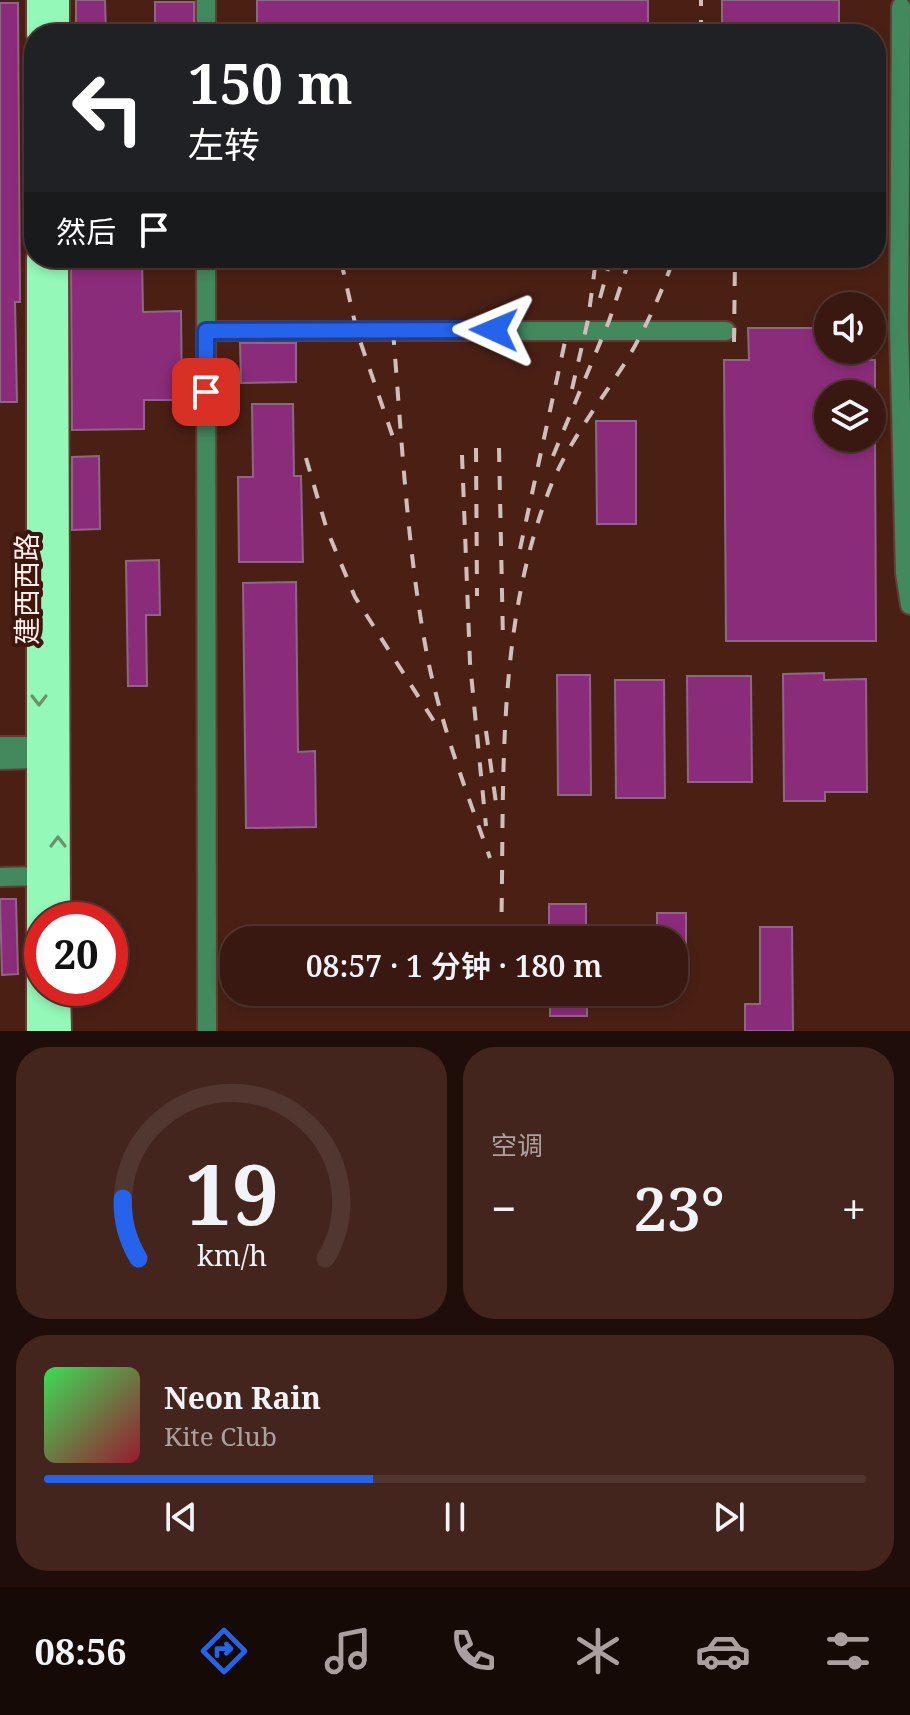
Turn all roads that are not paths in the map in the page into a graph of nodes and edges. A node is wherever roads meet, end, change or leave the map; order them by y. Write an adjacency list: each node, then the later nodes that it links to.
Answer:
1 (39, 0): 5 (highway)
2 (57, 0): 6 (highway)
3 (206, 0): 7 (street)
4 (901, 7): 11 (street)
5 (39, 24)
6 (57, 24)
7 (206, 24)
8 (39, 268): 16 (highway, 建西西路, one-way to 16)
9 (56, 268): 20 (highway, 建西西路, one-way to 9)
10 (206, 268): 12 (street)
11 (904, 328): 14 (street)
12 (206, 331): 13 (street); 24 (street)
13 (726, 331)
14 (910, 605)
15 (0, 746): 16 (street)
16 (39, 753): 17 (street); 18 (highway, 建西西路)
17 (0, 760)
18 (39, 876): 19 (street); 22 (highway, 建西西路)
19 (0, 877)
20 (58, 902)
21 (58, 1006): 23 (highway)
22 (39, 1031)
23 (59, 1031)
24 (207, 1031)

